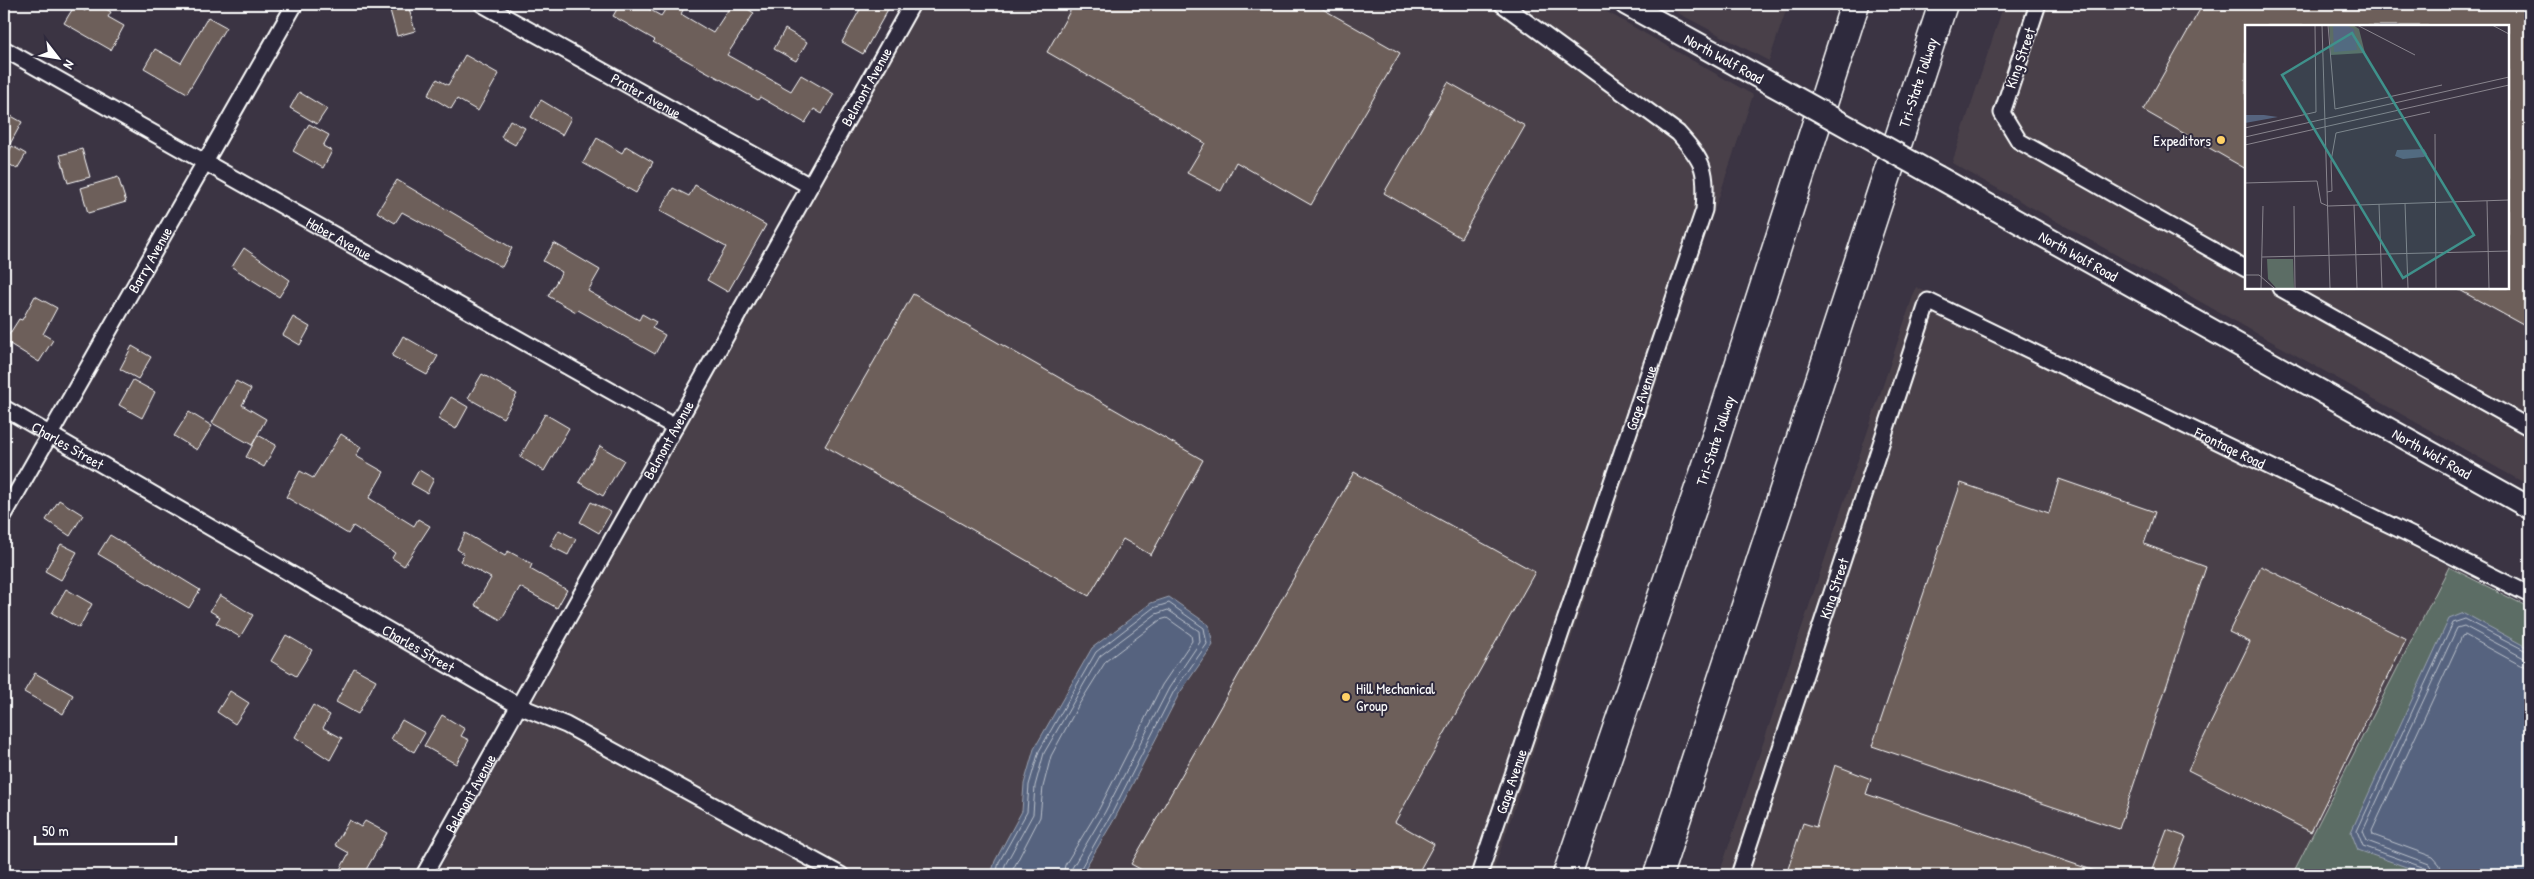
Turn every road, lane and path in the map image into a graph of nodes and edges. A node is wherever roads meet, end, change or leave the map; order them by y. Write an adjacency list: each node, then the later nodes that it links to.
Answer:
1 (295, 4): 10 (street, Barry Avenue)
2 (482, 4): 11 (street, Prater Avenue)
3 (912, 4): 11 (street, Belmont Avenue)
4 (1502, 4): 25 (street, Gage Avenue)
5 (1626, 4): 19 (main road, North Wolf Road, bridge)
6 (1855, 4): 26 (highway, Tri-State Tollway)
7 (1943, 4): 27 (highway, Tri-State Tollway)
8 (2038, 4): 12 (street, King Street)
9 (4, 49): 10 (street, Haber Avenue)
10 (205, 161): 16 (street, Haber Avenue); 18 (street, Barry Avenue)
11 (810, 186): 16 (street, Belmont Avenue)
12 (2245, 268)
13 (2282, 289): 17 (street)
14 (1928, 301): 21 (street, Frontage Road); 28 (street, King Street)
15 (4, 408): 18 (street, Charles Street)
16 (675, 427): 22 (street, Belmont Avenue)
17 (2530, 428)
18 (50, 434): 20 (street, Barry Avenue); 22 (street, Charles Street)
19 (2530, 508)
20 (4, 515)
21 (2530, 595)
22 (518, 706): 23 (street, Belmont Avenue); 24 (street, Charles Street)
23 (424, 875)
24 (841, 875)
25 (1479, 875)
26 (1567, 875)
27 (1658, 875)
28 (1739, 875)

